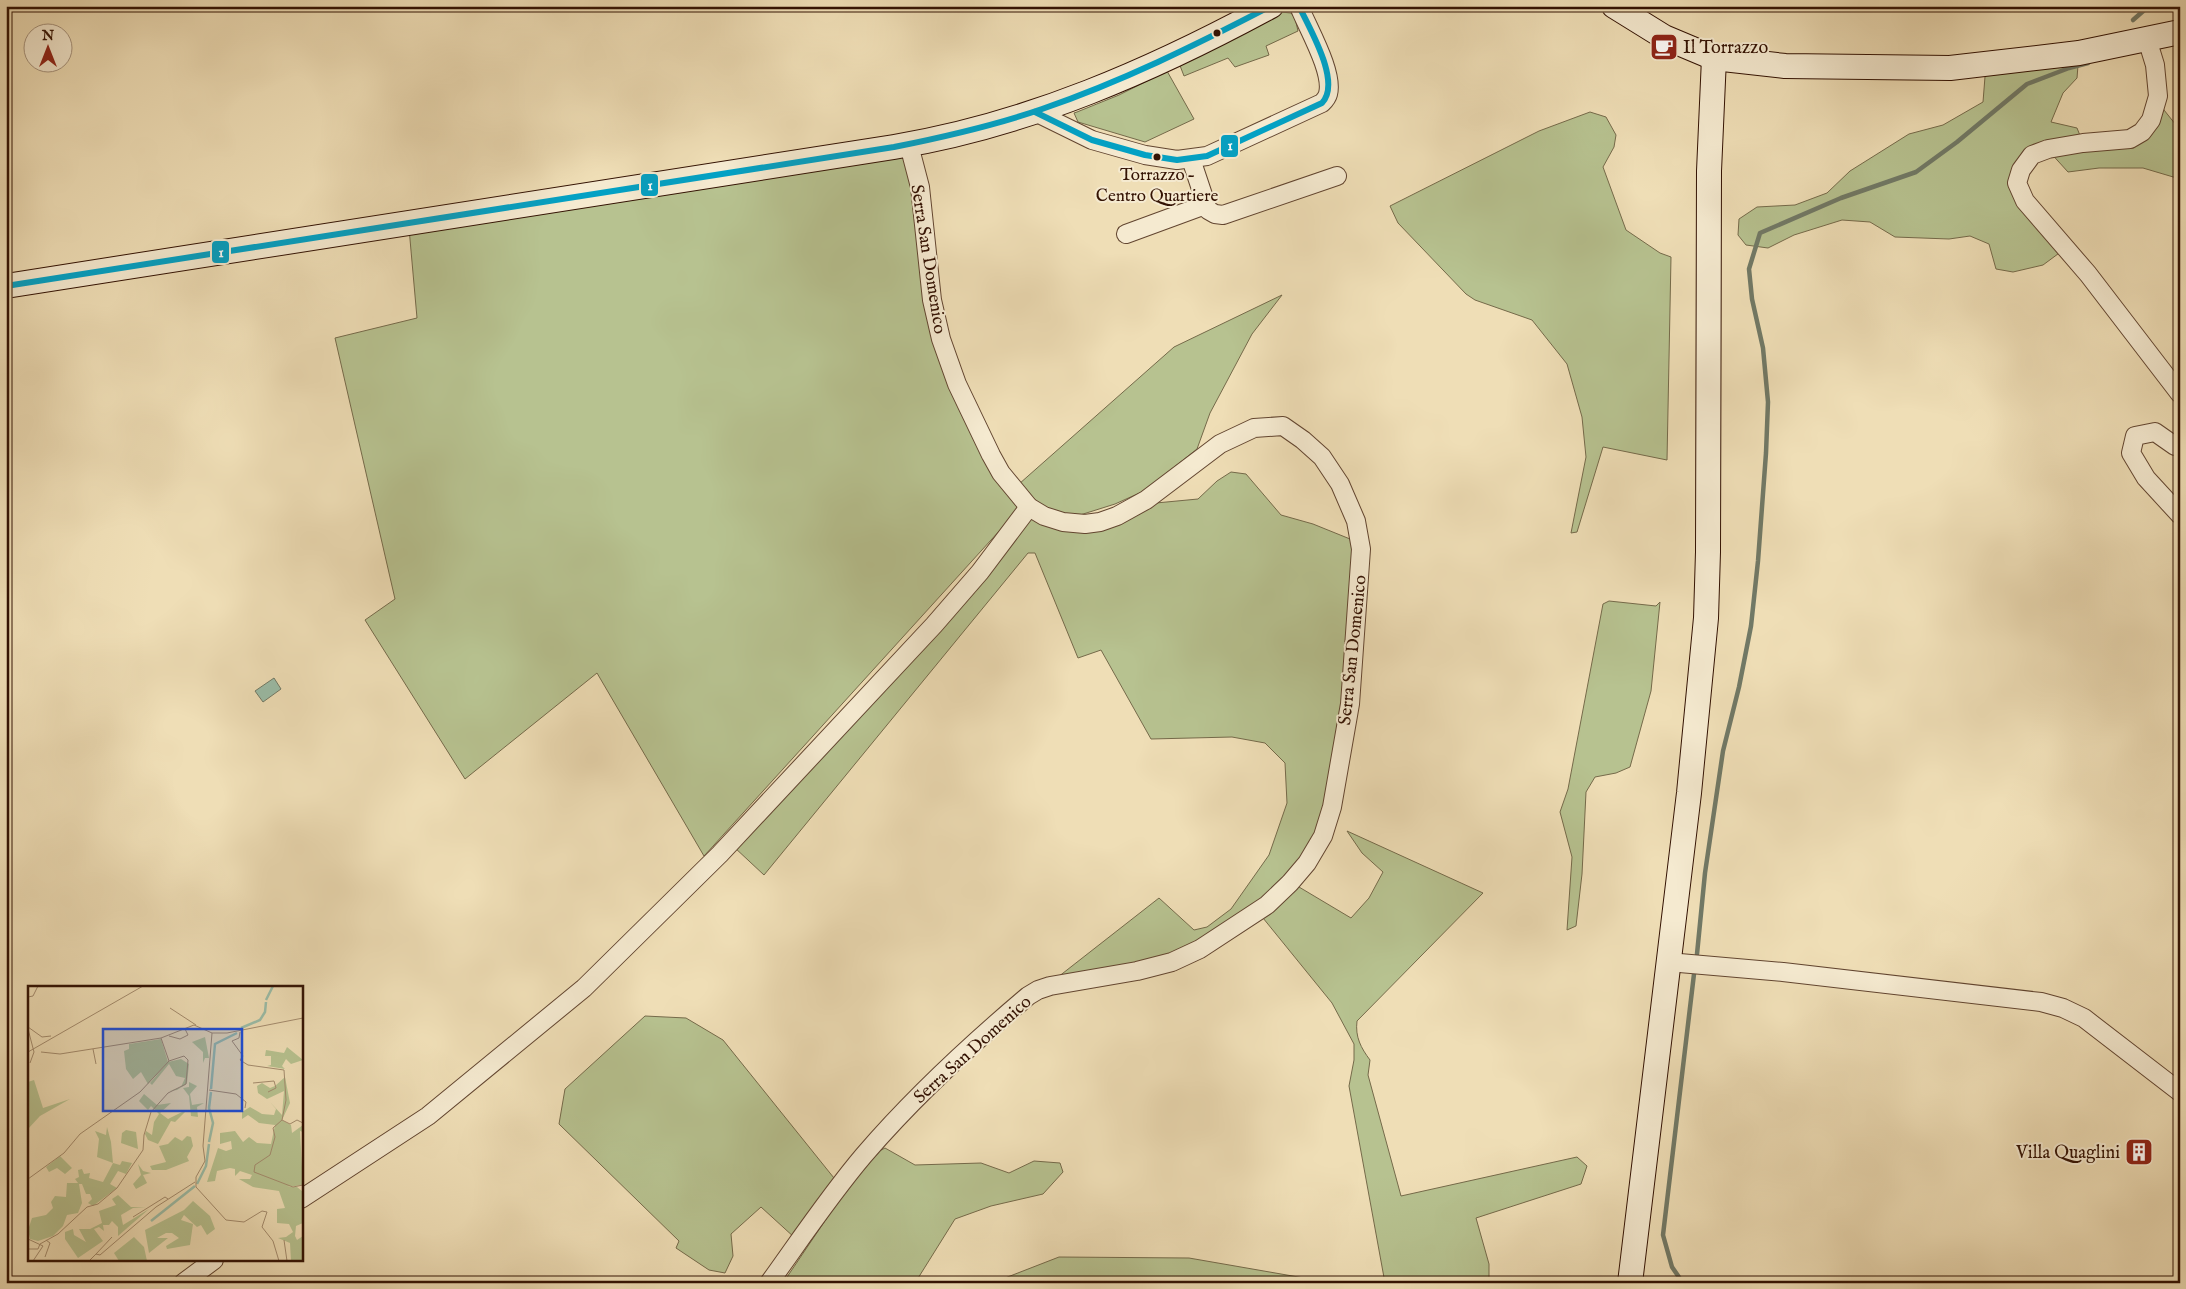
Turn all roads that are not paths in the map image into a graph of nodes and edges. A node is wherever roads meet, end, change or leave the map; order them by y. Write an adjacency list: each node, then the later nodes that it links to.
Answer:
1 (1271, 6): 7 (street)
2 (1298, 6): 9 (street)
3 (1614, 6): 6 (street)
4 (2180, 32): 5 (street)
5 (2147, 39): 6 (street); 14 (street)
6 (1714, 58): 18 (street)
7 (1034, 112): 8 (street); 9 (street)
8 (909, 145): 13 (street); 16 (street, Serra San Domenico)
9 (1191, 159): 11 (street)
10 (1337, 176): 11 (street)
11 (1205, 205): 12 (street)
12 (1126, 234)
13 (6, 286)
14 (2180, 394)
15 (2180, 446): 17 (street)
16 (1029, 508): 20 (street); 23 (street, Serra San Domenico)
17 (2180, 515)
18 (1668, 962): 19 (street); 24 (street)
19 (2180, 1092)
20 (302, 1198)
21 (211, 1262): 22 (street)
22 (182, 1283)
23 (769, 1283)
24 (1630, 1283)

